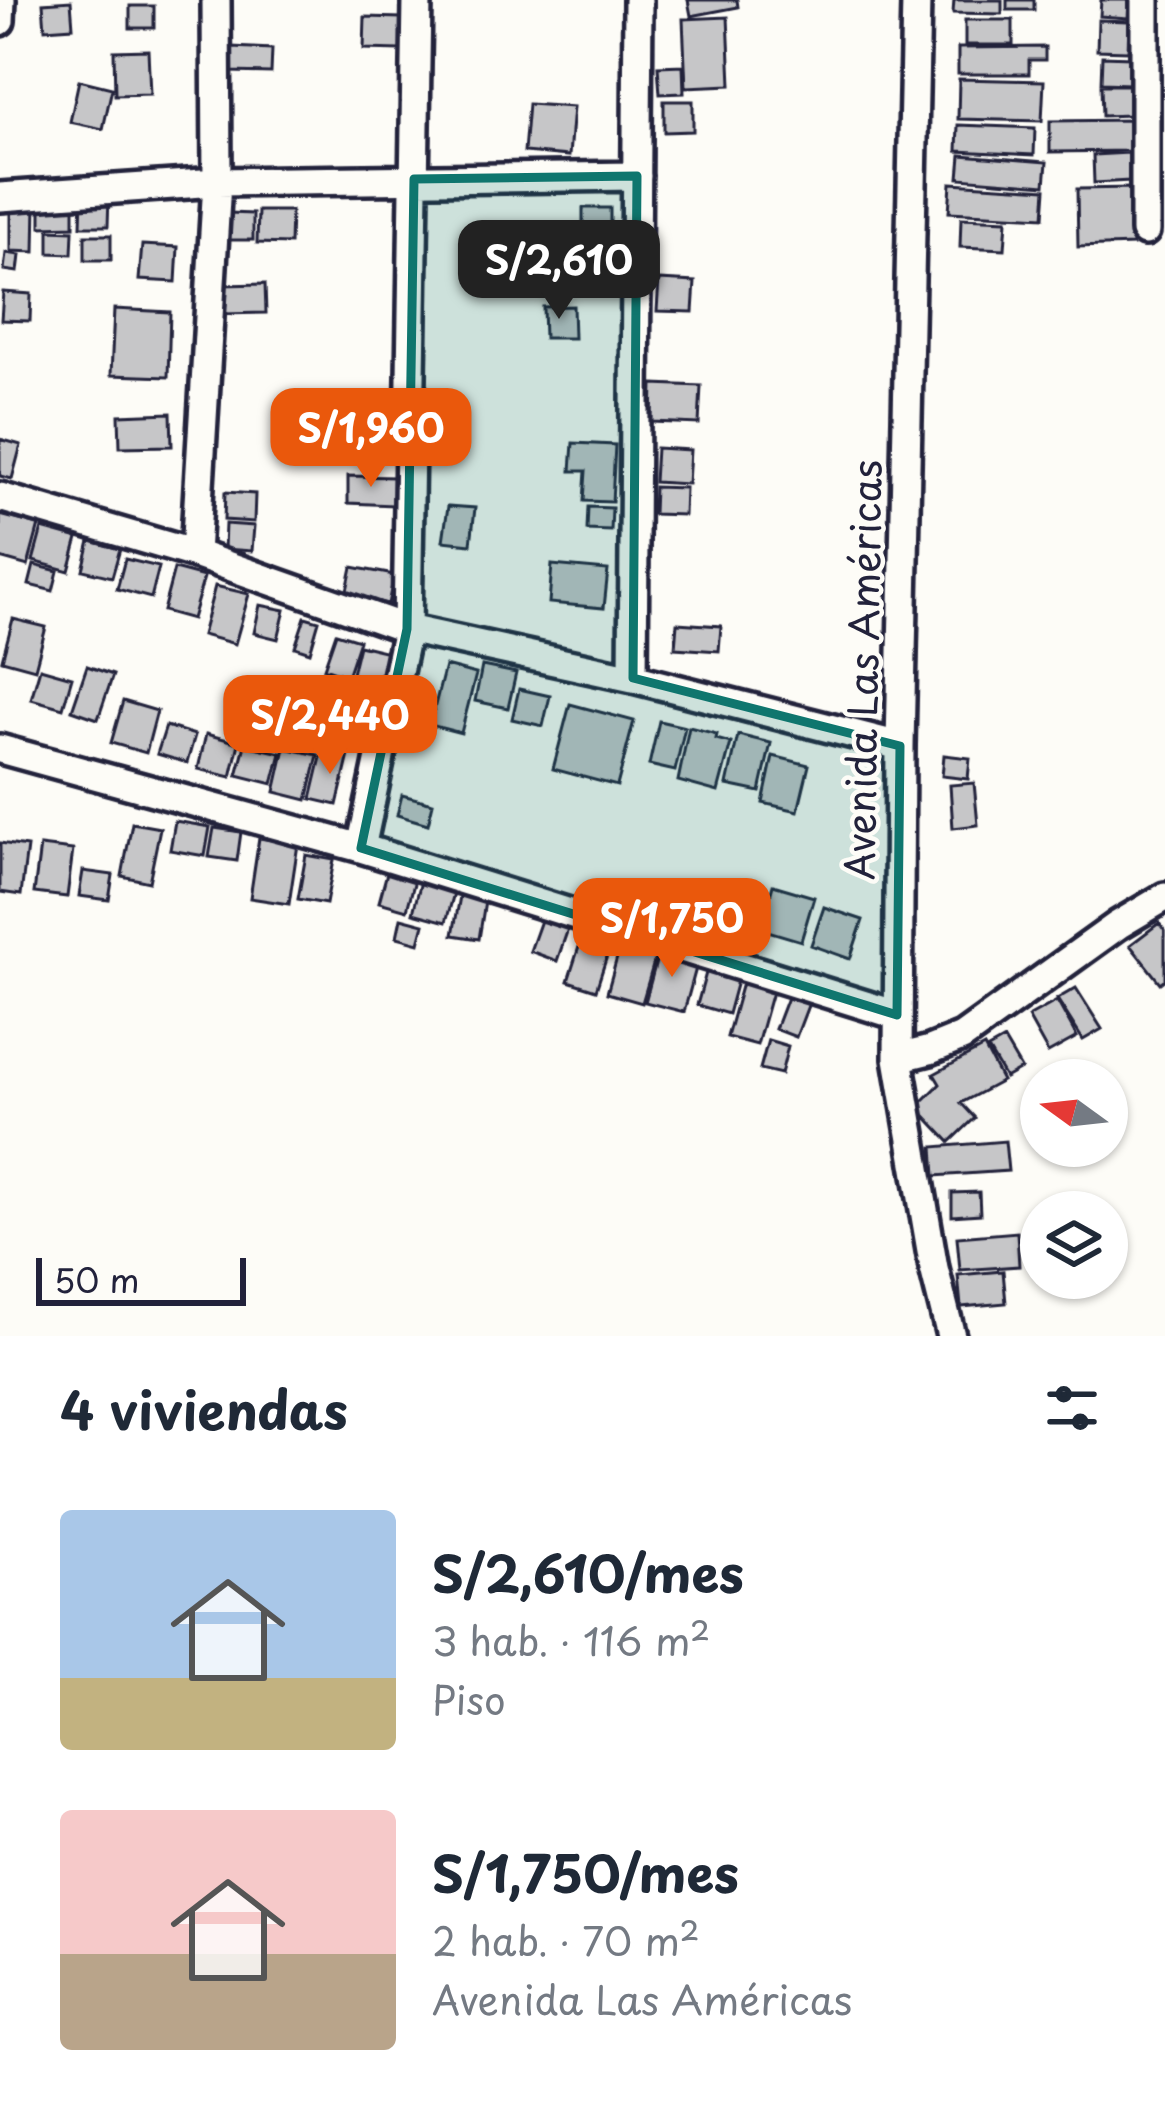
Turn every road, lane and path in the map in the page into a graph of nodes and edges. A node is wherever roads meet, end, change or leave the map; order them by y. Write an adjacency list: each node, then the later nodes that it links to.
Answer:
1 (1, 0): 7 (street)
2 (216, 0): 10 (street)
3 (417, 0): 9 (street)
4 (638, 0): 8 (street)
5 (916, 0): 17 (street, Avenida Las Américas)
6 (1145, 0): 12 (street)
7 (0, 21)
8 (637, 176): 9 (street); 16 (street)
9 (414, 179): 10 (street); 15 (street)
10 (218, 182): 11 (street); 14 (street)
11 (0, 197)
12 (1144, 231)
13 (0, 496): 14 (street)
14 (195, 554): 15 (street)
15 (407, 629): 16 (street); 19 (street)
16 (633, 678): 17 (street)
17 (900, 746): 21 (street, Avenida Las Américas)
18 (0, 749): 19 (street)
19 (361, 848): 21 (street)
20 (1165, 897): 22 (street)
21 (897, 1015): 22 (street, Avenida Las Américas)
22 (898, 1058): 23 (street, Avenida Las Américas)
23 (951, 1336)

